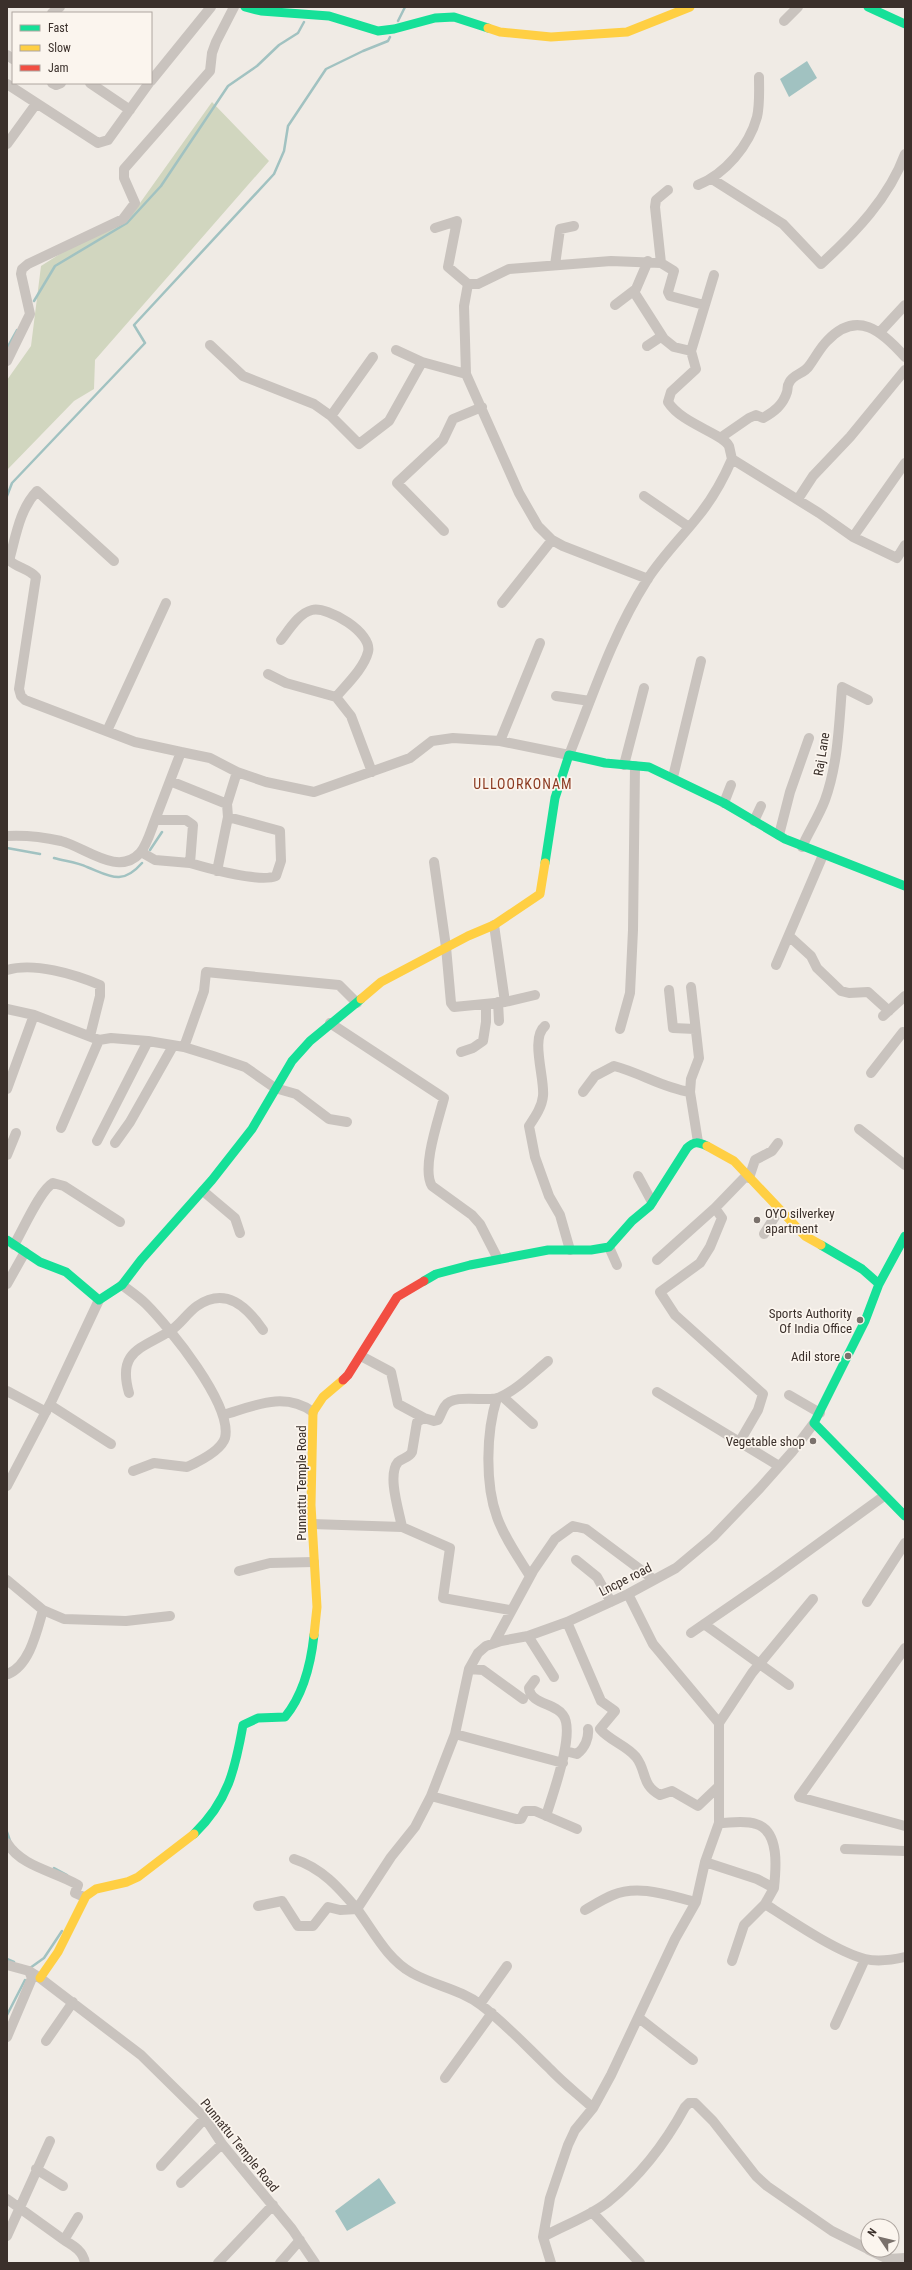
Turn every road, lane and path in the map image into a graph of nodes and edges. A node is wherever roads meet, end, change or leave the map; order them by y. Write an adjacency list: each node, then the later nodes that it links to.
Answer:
1 (211, 7): 11 (street)
2 (234, 7): 41 (street)
3 (245, 7): 7 (street)
4 (690, 7): 7 (street)
5 (798, 7): 8 (street)
6 (868, 7): 9 (street)
7 (302, 11)
8 (784, 21)
9 (905, 24)
10 (758, 77): 19 (street)
11 (152, 80)
12 (7, 84): 15 (street)
13 (91, 84): 16 (street)
14 (149, 84): 16 (street)
15 (36, 104): 16 (street); 17 (street)
16 (130, 110)
17 (7, 144)
18 (905, 154): 19 (street)
19 (712, 179): 20 (street)
20 (698, 185)
21 (668, 190): 25 (street)
22 (574, 226): 26 (street)
23 (434, 228): 28 (street)
24 (648, 261): 25 (street); 26 (street); 29 (street)
25 (661, 263): 31 (street)
26 (555, 265): 28 (street)
27 (714, 275): 31 (street)
28 (468, 284): 44 (street)
29 (634, 292): 30 (street); 34 (street)
30 (615, 305)
31 (704, 305): 38 (street)
32 (905, 305): 33 (street)
33 (880, 332): 40 (street); 47 (street)
34 (662, 336): 36 (street); 38 (street)
35 (210, 345): 46 (street)
36 (647, 346)
37 (396, 350): 42 (street)
38 (691, 351): 47 (street)
39 (373, 357): 46 (street)
40 (905, 357)
41 (7, 361)
42 (422, 362): 44 (street); 46 (street)
43 (905, 370): 51 (street)
44 (466, 374): 45 (street)
45 (482, 407): 53 (street); 55 (street)
46 (331, 416)
47 (720, 438): 48 (street)
48 (732, 459): 51 (street); 52 (street)
49 (905, 463): 54 (street)
50 (644, 496): 52 (street)
51 (798, 499): 54 (street)
52 (689, 528): 59 (street)
53 (444, 531)
54 (852, 536): 57 (street)
55 (552, 540): 59 (street); 61 (street)
56 (905, 545): 57 (street)
57 (901, 560)
58 (114, 561): 71 (street)
59 (648, 578): 70 (street)
60 (166, 603): 71 (street)
61 (502, 603)
62 (281, 640): 68 (street)
63 (540, 643): 73 (street)
64 (701, 661): 80 (street)
65 (268, 674): 68 (street)
66 (644, 688): 76 (street)
67 (556, 696): 70 (street)
68 (336, 697): 79 (street)
69 (868, 700): 91 (street, Raj Lane)
70 (590, 701): 75 (street)
71 (107, 732): 74 (street)
72 (809, 738): 89 (street)
73 (500, 741): 75 (street); 79 (street)
74 (181, 752): 78 (street); 81 (street)
75 (569, 755): 76 (street); 98 (street)
76 (624, 765): 77 (street)
77 (635, 766): 80 (street); 115 (street)
78 (237, 772): 79 (street); 84 (street)
79 (372, 772)
80 (673, 777): 83 (street)
81 (170, 781): 84 (street); 87 (street)
82 (731, 785): 83 (street)
83 (724, 803): 88 (street)
84 (227, 804): 86 (street)
85 (761, 806): 88 (street)
86 (228, 817): 96 (street); 96 (street)
87 (155, 820): 92 (street); 95 (street)
88 (754, 820): 89 (street)
89 (779, 835): 91 (street)
90 (7, 836): 92 (street)
91 (802, 847): 93 (street)
92 (141, 852): 95 (street)
93 (823, 855): 97 (street); 99 (street)
94 (434, 862): 100 (street)
95 (190, 863): 96 (street)
96 (217, 871)
97 (905, 886)
98 (494, 925): 100 (street); 107 (street)
99 (790, 936): 101 (street); 106 (street)
100 (446, 947): 108 (street); 109 (street)
101 (776, 964)
102 (7, 970): 118 (street)
103 (691, 987): 116 (street)
104 (669, 990): 116 (street)
105 (535, 995): 107 (street)
106 (905, 996)
107 (501, 1002): 109 (street); 112 (street)
108 (357, 1003): 113 (street); 121 (street)
109 (486, 1004): 122 (street)
110 (7, 1009): 111 (street)
111 (34, 1016): 118 (street); 125 (street)
112 (499, 1021)
113 (330, 1023): 124 (street); 152 (street)
114 (545, 1026): 150 (street)
115 (620, 1029)
116 (695, 1029): 127 (street)
117 (905, 1034): 123 (street)
118 (94, 1038): 119 (street); 129 (street)
119 (148, 1041): 120 (street); 132 (street)
120 (173, 1046): 121 (street); 134 (street)
121 (184, 1047): 124 (street)
122 (460, 1052)
123 (871, 1073)
124 (275, 1088): 128 (street); 140 (street)
125 (7, 1089)
126 (583, 1092): 127 (street)
127 (690, 1092): 133 (street)
128 (347, 1122)
129 (61, 1128)
130 (859, 1129): 137 (street)
131 (16, 1133): 136 (street)
132 (97, 1141)
133 (698, 1142): 139 (street); 141 (street)
134 (115, 1143)
135 (778, 1143): 139 (street)
136 (7, 1155)
137 (905, 1165)
138 (638, 1176): 141 (street)
139 (748, 1177): 142 (street); 143 (street)
140 (203, 1191): 145 (street); 157 (street)
141 (652, 1202): 149 (street)
142 (715, 1208): 153 (street); 175 (street)
143 (779, 1210): 146 (street); 156 (street)
144 (120, 1222): 148 (street)
145 (240, 1233)
146 (764, 1234)
147 (905, 1236): 156 (street)
148 (11, 1242): 151 (street)
149 (609, 1247): 150 (street, Punnattu Temple Road); 154 (street)
150 (570, 1250): 152 (street, Punnattu Temple Road)
151 (25, 1252): 155 (street); 158 (street)
152 (498, 1259): 161 (street, Punnattu Temple Road)
153 (657, 1260)
154 (617, 1265)
155 (7, 1284)
156 (879, 1284): 170 (street)
157 (122, 1285): 158 (street); 160 (street)
158 (99, 1300): 168 (street)
159 (263, 1330): 160 (street)
160 (171, 1331): 165 (street); 171 (street)
161 (362, 1356): 169 (street, Punnattu Temple Road); 172 (street)
162 (548, 1362): 167 (street)
163 (7, 1391): 168 (street)
164 (657, 1392): 175 (street)
165 (129, 1393)
166 (789, 1395): 170 (street)
167 (499, 1397): 172 (street); 173 (street); 188 (street)
168 (48, 1409): 176 (street); 179 (street)
169 (313, 1412): 171 (street); 182 (street, Punnattu Temple Road)
170 (820, 1413): 174 (street)
171 (223, 1415): 178 (street)
172 (424, 1418): 183 (street)
173 (533, 1424)
174 (814, 1424): 177 (street, Lncpe road); 180 (street)
175 (740, 1441): 177 (street)
176 (111, 1444)
177 (779, 1466): 189 (street, Lncpe road)
178 (133, 1471)
179 (7, 1486)
180 (884, 1496): 181 (street); 199 (street)
181 (905, 1516)
182 (312, 1524): 183 (street); 186 (street, Punnattu Temple Road)
183 (402, 1526): 196 (street)
184 (905, 1543): 194 (street)
185 (576, 1560): 193 (street)
186 (314, 1562): 187 (street); 228 (street, Punnattu Temple Road)
187 (240, 1571)
188 (530, 1576): 189 (street); 196 (street)
189 (653, 1579): 191 (street, Lncpe road)
190 (7, 1580): 195 (street)
191 (628, 1594): 193 (street, Lncpe road); 211 (street)
192 (813, 1599): 204 (street)
193 (611, 1602): 198 (street, Lncpe road)
194 (867, 1602)
195 (43, 1610): 197 (street); 206 (street)
196 (510, 1610): 202 (street)
197 (170, 1616)
198 (566, 1622): 201 (street, Lncpe road); 216 (street)
199 (704, 1624): 200 (street); 204 (street)
200 (692, 1633)
201 (528, 1636): 202 (street, Lncpe road); 207 (street)
202 (494, 1643): 205 (street, Lncpe road)
203 (905, 1648): 220 (street)
204 (761, 1663): 209 (street); 211 (street)
205 (469, 1669): 210 (street); 213 (street, Lncpe road)
206 (8, 1674)
207 (554, 1677)
208 (535, 1680): 214 (street)
209 (789, 1685)
210 (523, 1699)
211 (719, 1723): 216 (street)
212 (588, 1729): 214 (street)
213 (456, 1734): 215 (street); 217 (street, Lncpe road)
214 (565, 1752): 215 (street)
215 (563, 1763): 218 (street)
216 (718, 1786): 219 (street)
217 (431, 1796): 218 (street); 232 (street, Lncpe road)
218 (546, 1816): 221 (street)
219 (718, 1823): 226 (street); 227 (street)
220 (905, 1826)
221 (577, 1829)
222 (7, 1843): 228 (street)
223 (845, 1849): 224 (street)
224 (905, 1851)
225 (294, 1859): 232 (street)
226 (704, 1862): 227 (street); 229 (street)
227 (774, 1888): 230 (street)
228 (81, 1898): 240 (street)
229 (696, 1902): 233 (street); 244 (street)
230 (765, 1904): 235 (street); 236 (street)
231 (258, 1906): 232 (street)
232 (357, 1909): 242 (street)
233 (585, 1910)
234 (905, 1958): 235 (street)
235 (865, 1959): 245 (street)
236 (732, 1961)
237 (7, 1965): 239 (street, Punnattu Temple Road)
238 (507, 1966): 242 (street)
239 (29, 1971): 240 (street, Punnattu Temple Road); 246 (street)
240 (40, 1978): 241 (street, Punnattu Temple Road)
241 (73, 2002): 247 (street); 251 (street, Punnattu Temple Road)
242 (480, 2004): 243 (street)
243 (492, 2013): 249 (street); 250 (street)
244 (639, 2018): 248 (street); 250 (street)
245 (835, 2025)
246 (7, 2037)
247 (46, 2041)
248 (693, 2060)
249 (445, 2078)
250 (593, 2108): 264 (street)
251 (205, 2118): 253 (street, Punnattu Temple Road); 254 (street)
252 (50, 2141): 255 (street)
253 (222, 2144): 256 (street); 259 (street, Punnattu Temple Road)
254 (160, 2166)
255 (36, 2169): 257 (street); 260 (street)
256 (182, 2183)
257 (63, 2186)
258 (7, 2199): 260 (street)
259 (273, 2205): 266 (street, Punnattu Temple Road); 271 (street)
260 (21, 2209): 263 (street); 265 (street)
261 (592, 2212): 264 (street); 267 (street); 275 (street)
262 (78, 2217): 265 (street)
263 (7, 2236)
264 (543, 2237): 274 (street)
265 (64, 2240): 270 (street)
266 (300, 2240): 272 (street); 273 (street, Punnattu Temple Road)
267 (860, 2245)
268 (905, 2258): 269 (street)
269 (886, 2261)
270 (85, 2263)
271 (218, 2263)
272 (280, 2263)
273 (316, 2263)
274 (551, 2263)
275 (640, 2263)

